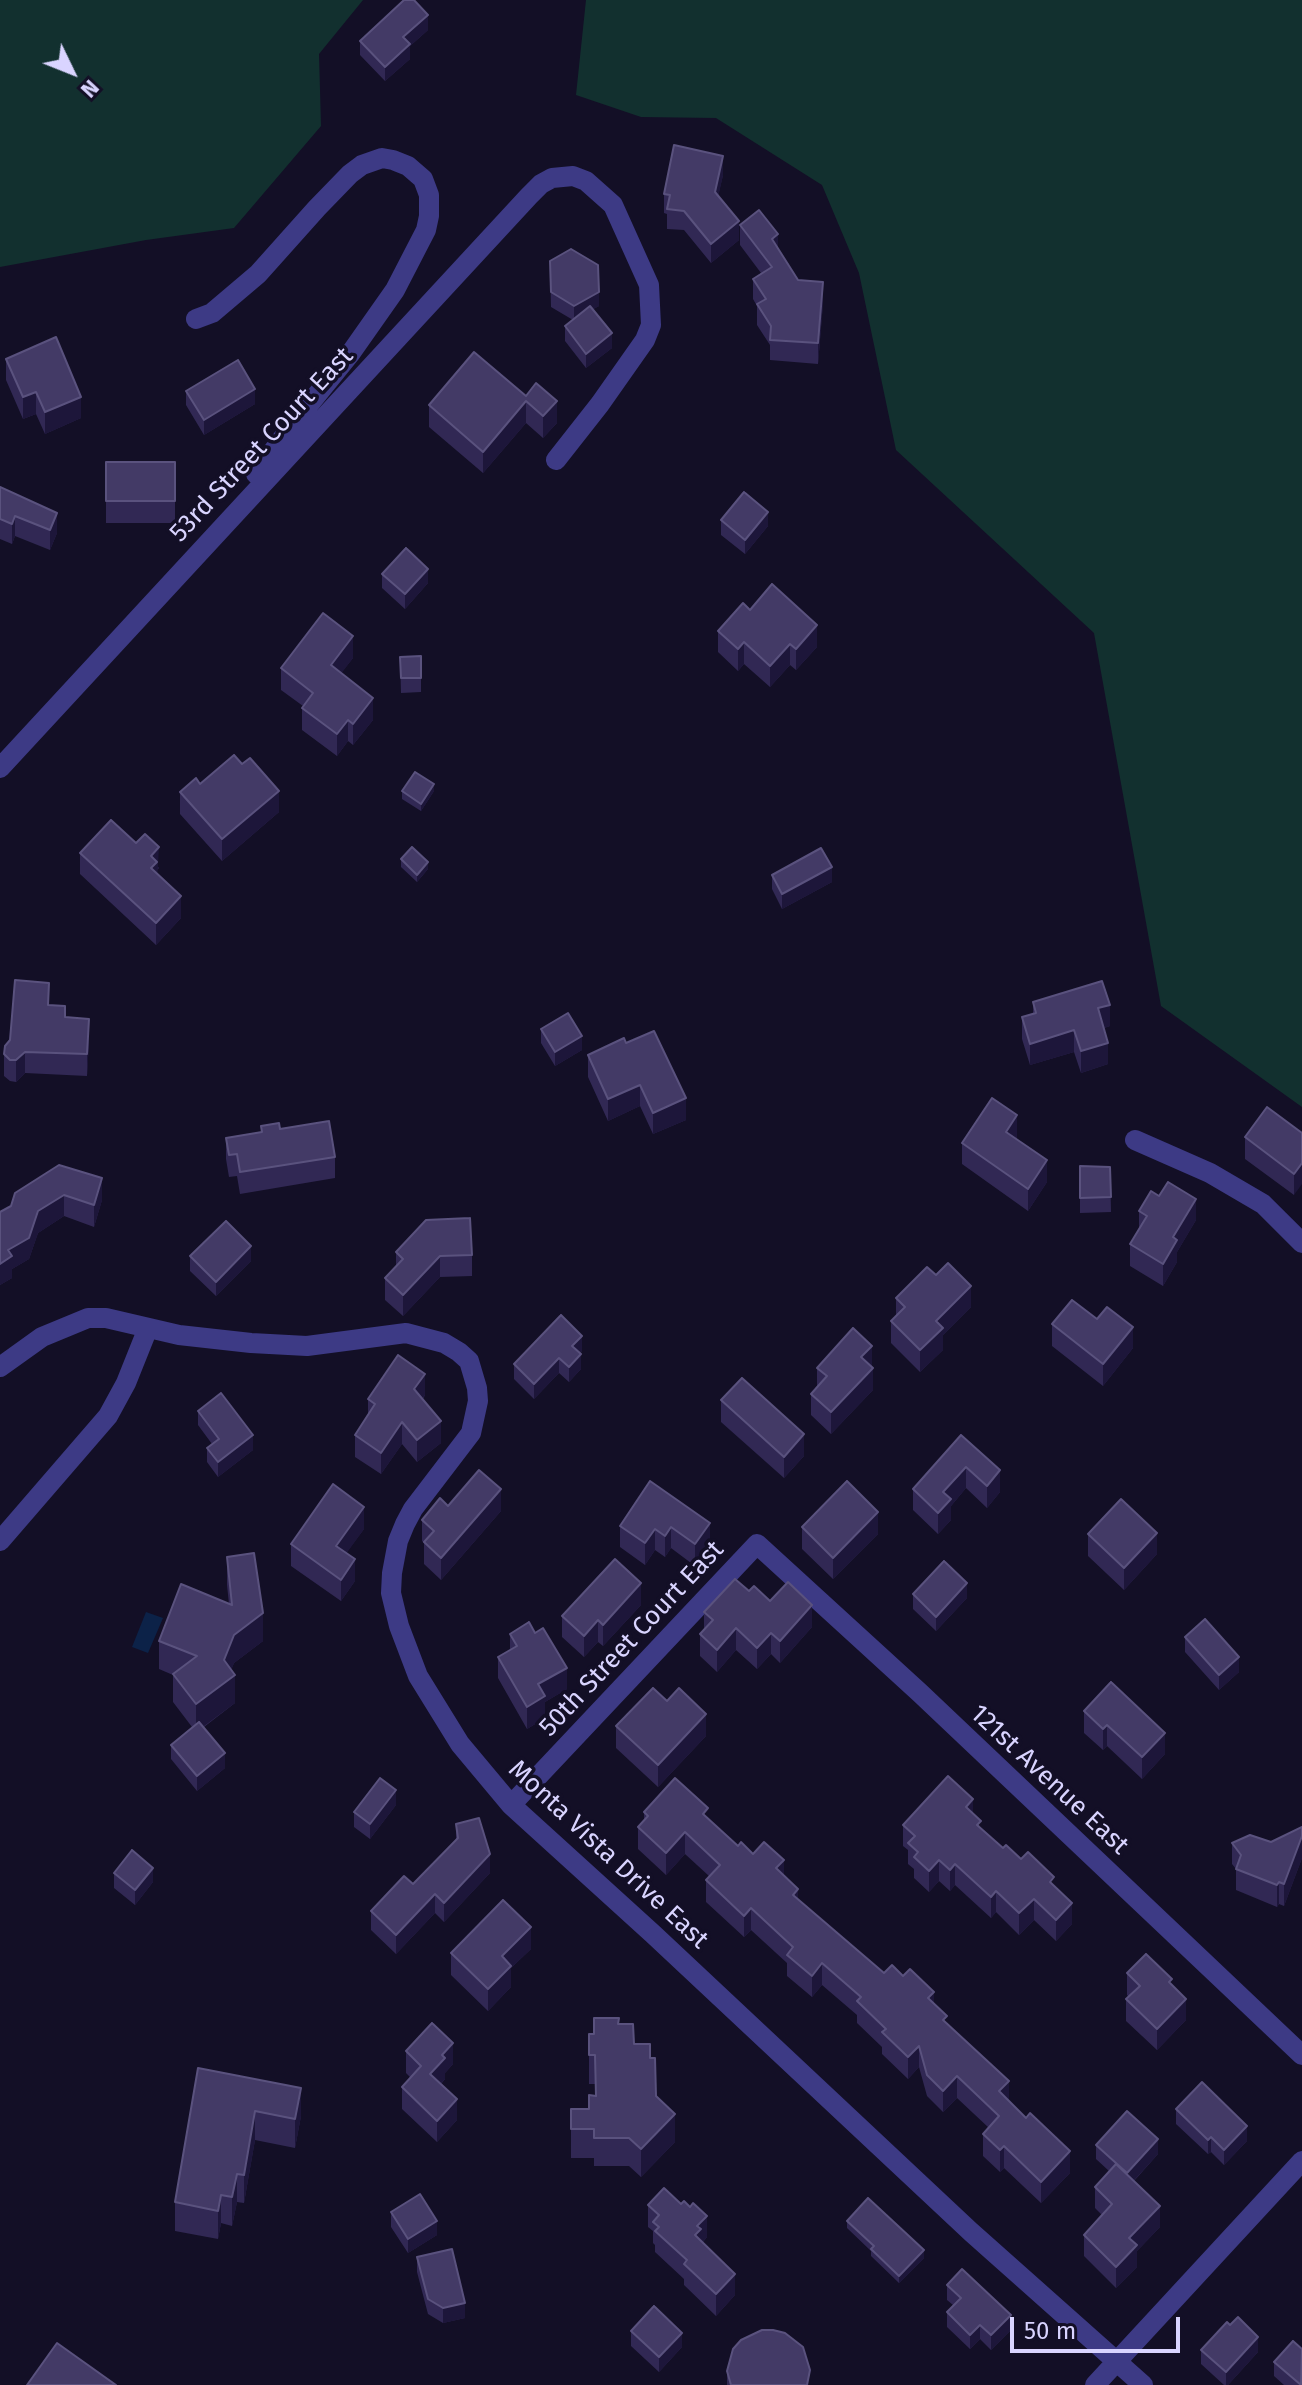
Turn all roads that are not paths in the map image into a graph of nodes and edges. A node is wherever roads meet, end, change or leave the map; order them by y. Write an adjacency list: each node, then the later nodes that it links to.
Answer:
1 (196, 319): 3 (street)
2 (556, 460): 3 (street, 53rd Street Court East)
3 (241, 506): 4 (street, 53rd Street Court East)
4 (0, 768)
5 (1135, 1140): 6 (street)
6 (1302, 1243)
7 (148, 1328): 8 (street, Monta Vista Drive East); 9 (street); 11 (street, Monta Vista Drive East)
8 (0, 1367)
9 (0, 1541)
10 (757, 1544): 11 (street, 50th Street Court East); 12 (street, 121st Avenue East)
11 (511, 1805): 14 (street, Monta Vista Drive East)
12 (1302, 2055)
13 (1302, 2161): 14 (street)
14 (1117, 2361): 15 (street); 16 (street, Monta Vista Drive East)
15 (1095, 2385)
16 (1143, 2385)

